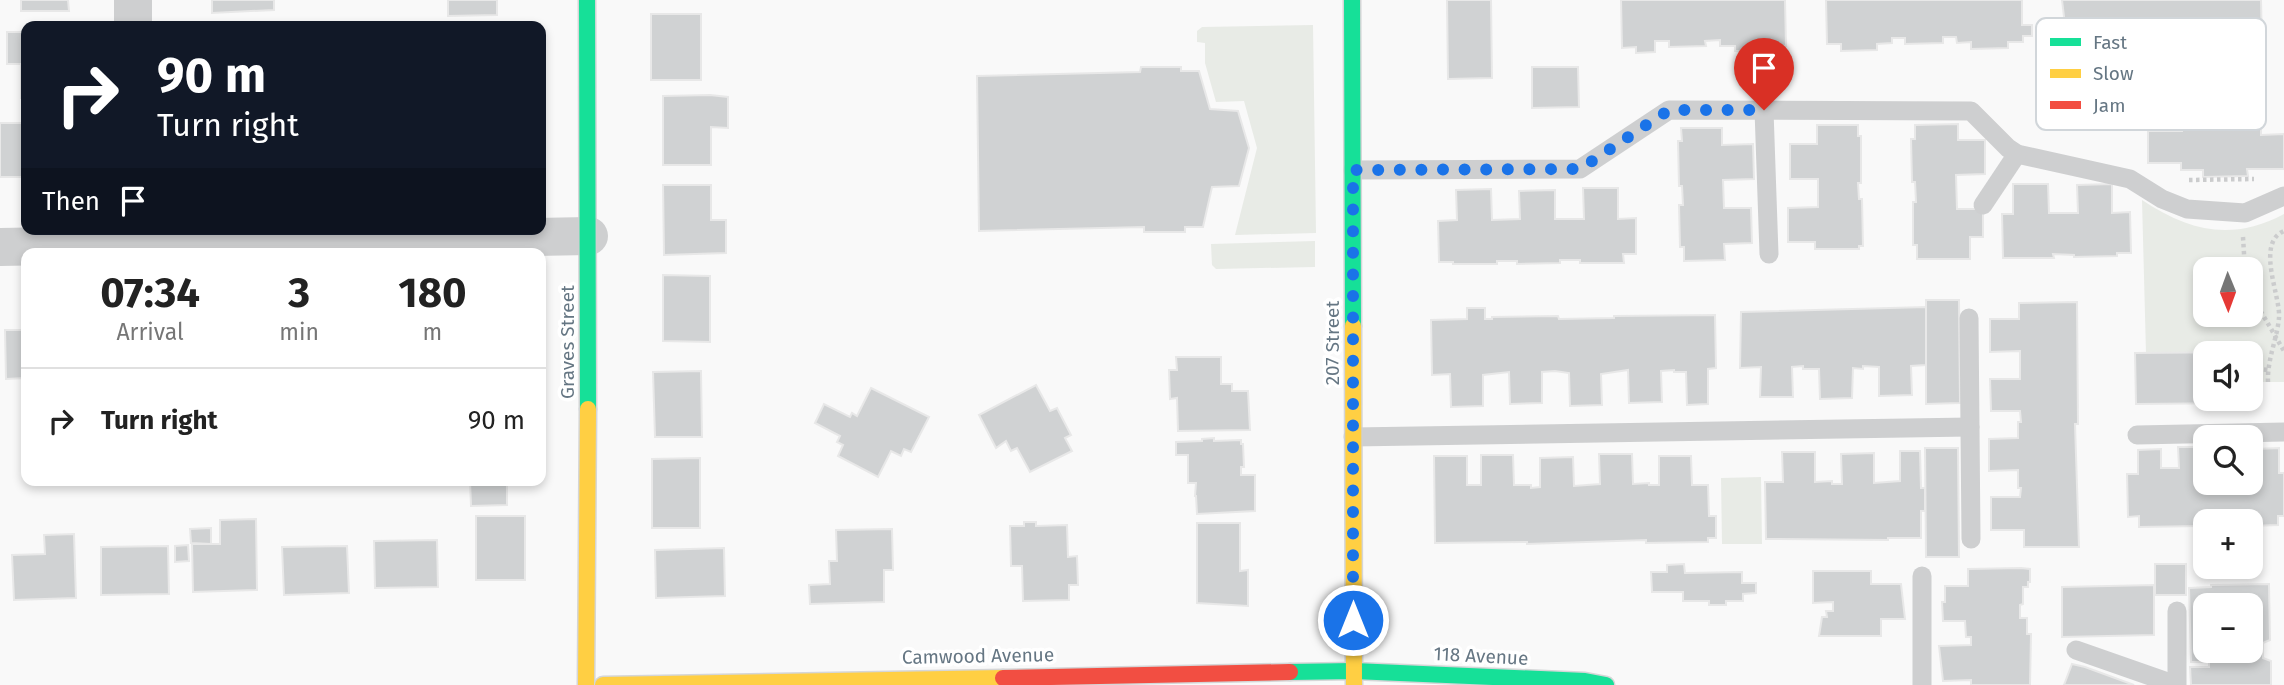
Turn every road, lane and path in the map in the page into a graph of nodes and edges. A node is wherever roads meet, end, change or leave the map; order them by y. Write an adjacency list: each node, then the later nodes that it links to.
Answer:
1 (133, 0): 4 (street)
2 (587, 0): 13 (street, Graves Street)
3 (1352, 0): 7 (street, 207 Street)
4 (133, 21)
5 (1764, 110): 6 (lane); 7 (lane); 15 (lane)
6 (2017, 154): 8 (lane); 9 (lane)
7 (1353, 170): 27 (street, 207 Street)
8 (2284, 196)
9 (1983, 205)
10 (2242, 229): 16 (path)
11 (2284, 231): 19 (path)
12 (136, 236): 13 (street); 14 (street)
13 (589, 236): 35 (street, Graves Street)
14 (0, 247)
15 (1769, 254)
16 (2244, 257)
17 (2263, 315): 19 (path)
18 (1969, 317): 24 (lane)
19 (2274, 333): 20 (path); 22 (path)
20 (2284, 351)
21 (2263, 370): 22 (path)
22 (2267, 370): 23 (path)
23 (2268, 382)
24 (1970, 427): 27 (lane); 28 (lane)
25 (2284, 432): 26 (lane)
26 (2137, 435)
27 (1353, 436): 32 (street, 207 Street)
28 (1971, 539)
29 (1922, 576): 38 (lane)
30 (2177, 611): 39 (lane)
31 (2076, 650): 39 (lane)
32 (1354, 678): 33 (street, Camwood Avenue); 37 (street, 118 Avenue)
33 (1120, 680): 34 (street, Camwood Avenue)
34 (874, 682): 36 (street, Camwood Avenue)
35 (586, 685)
36 (603, 685)
37 (1606, 685)
38 (1922, 685)
39 (2177, 685)

